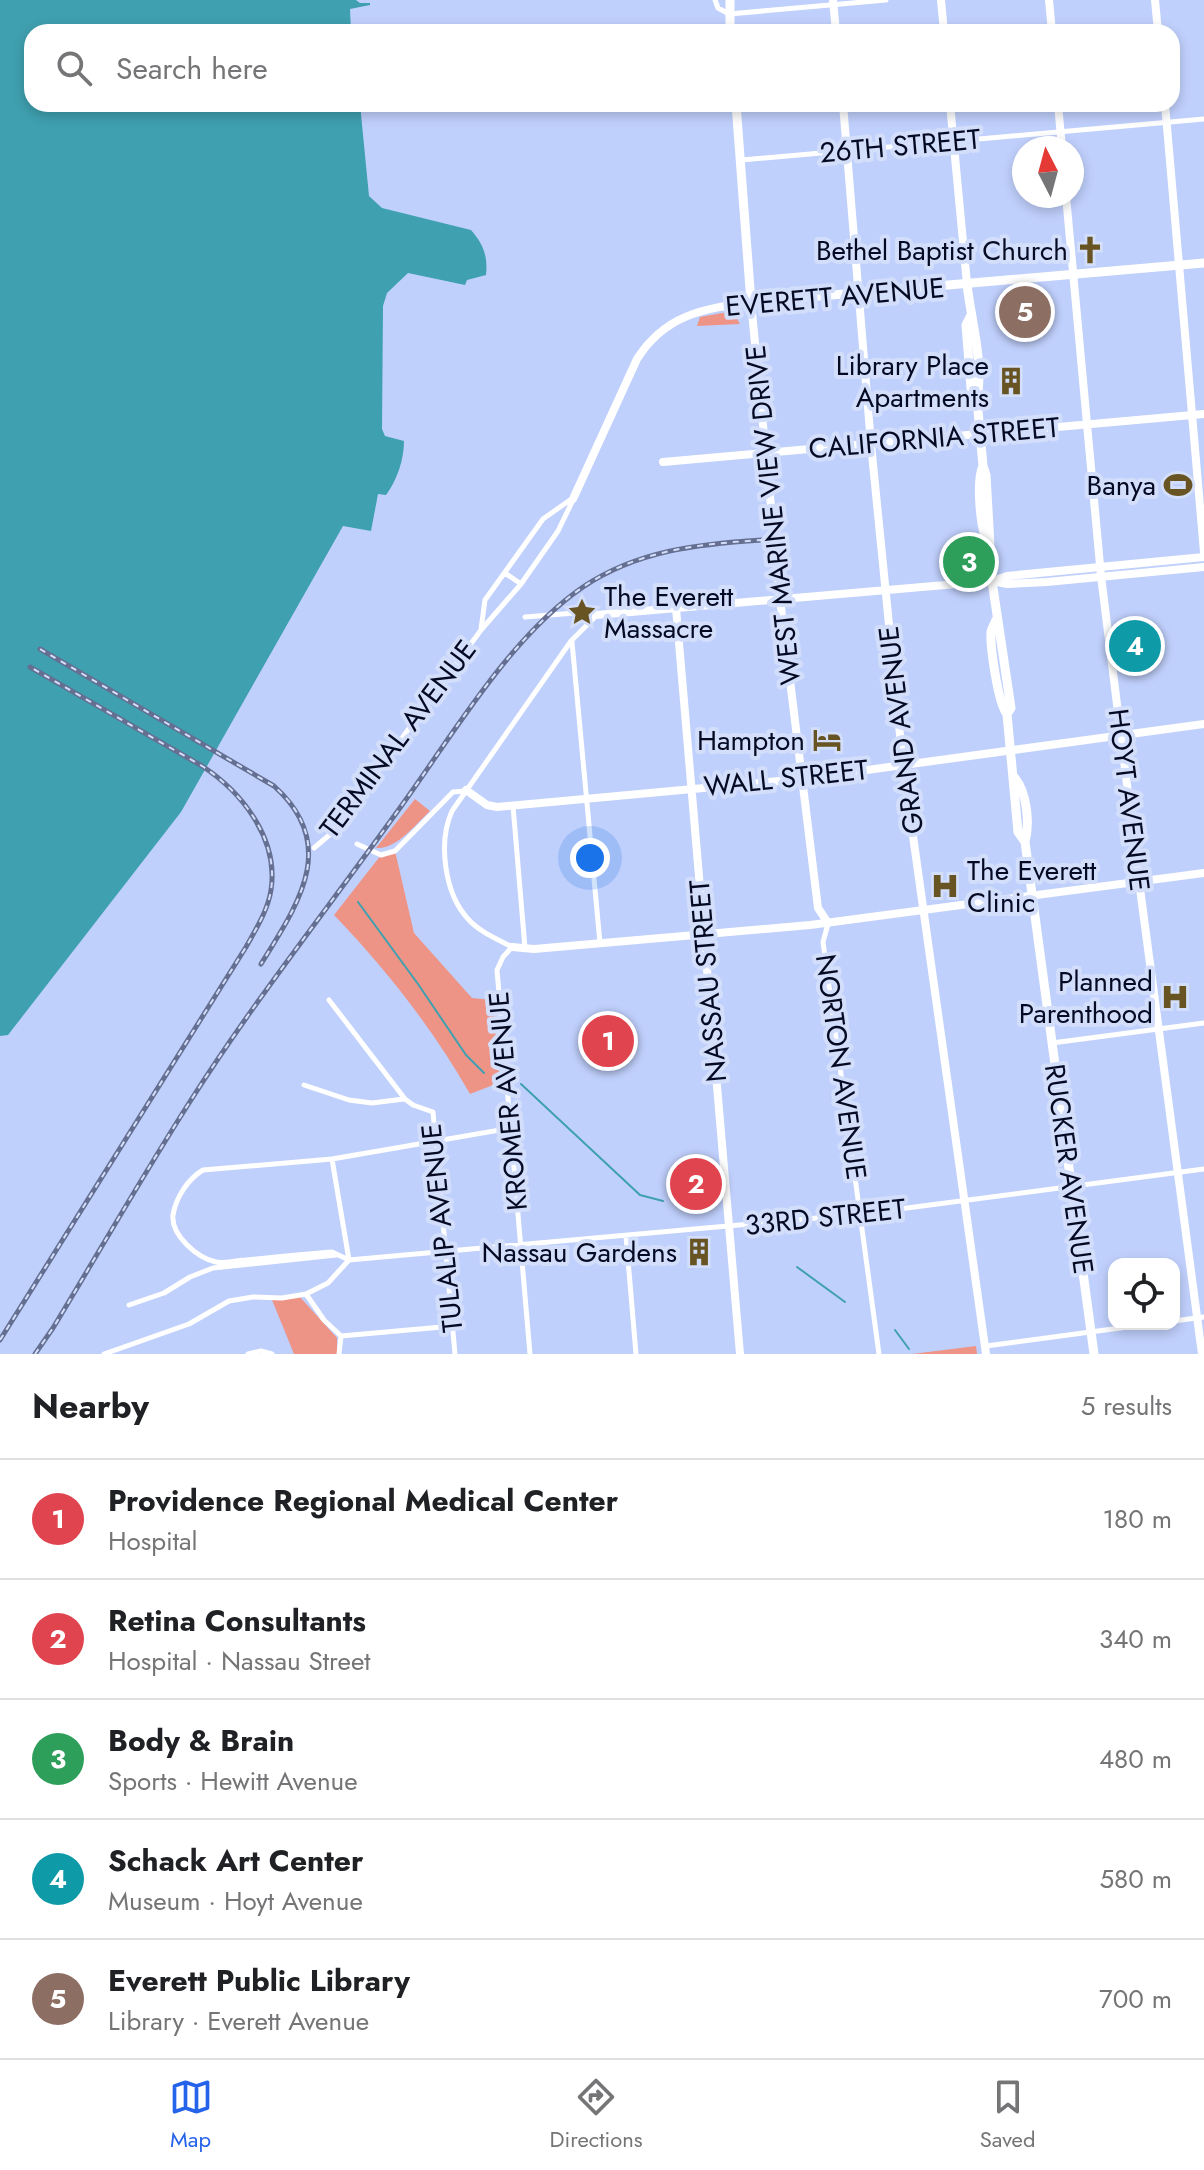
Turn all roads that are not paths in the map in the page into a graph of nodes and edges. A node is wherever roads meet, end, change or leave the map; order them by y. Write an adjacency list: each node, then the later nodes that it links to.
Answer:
1 (715, 0): 8 (street)
2 (730, 0): 8 (main road)
3 (886, 0): 7 (street)
4 (941, 0): 11 (street)
5 (1049, 0): 12 (street)
6 (1155, 0): 13 (street)
7 (833, 2): 8 (street); 10 (street)
8 (729, 14): 9 (main road)
9 (730, 24)
10 (835, 24)
11 (943, 24)
12 (1051, 24)
13 (1157, 24)
14 (737, 112): 25 (main road, WEST MARINE VIEW DRIVE)
15 (844, 112): 24 (street, GRAND AVENUE)
16 (951, 112): 23 (street, RUCKER AVENUE)
17 (1059, 112): 21 (street)
18 (1166, 112): 20 (street)
19 (1204, 119): 20 (street, 26TH STREET)
20 (1167, 122): 21 (street, 26TH STREET); 28 (street)
21 (1060, 131): 22 (street); 23 (street, 26TH STREET)
22 (1061, 136)
23 (953, 141): 24 (street, 26TH STREET); 30 (street, RUCKER AVENUE)
24 (847, 151): 25 (street, 26TH STREET); 31 (street, GRAND AVENUE)
25 (740, 160): 32 (main road, WEST MARINE VIEW DRIVE)
26 (1067, 208): 29 (street, HOYT AVENUE)
27 (1204, 263): 28 (main road, EVERETT AVENUE)
28 (1179, 265): 29 (main road, EVERETT AVENUE); 34 (street)
29 (1074, 275): 30 (main road, EVERETT AVENUE); 35 (street, HOYT AVENUE)
30 (967, 284): 31 (main road, EVERETT AVENUE); 36 (main road, RUCKER AVENUE)
31 (859, 294): 32 (main road, EVERETT AVENUE); 37 (street, GRAND AVENUE)
32 (751, 302): 38 (street, WEST MARINE VIEW DRIVE); 40 (street, EVERETT AVENUE)
33 (1204, 414): 34 (street, CALIFORNIA STREET)
34 (1192, 416): 35 (street, CALIFORNIA STREET); 41 (street)
35 (1088, 425): 36 (street, CALIFORNIA STREET); 43 (street, HOYT AVENUE)
36 (980, 434): 37 (street, CALIFORNIA STREET); 45 (main road, RUCKER AVENUE)
37 (871, 444): 38 (street, CALIFORNIA STREET); 47 (street, GRAND AVENUE)
38 (767, 453): 39 (street, CALIFORNIA STREET); 48 (street, WEST MARINE VIEW DRIVE)
39 (663, 462)
40 (573, 499): 44 (street, TERMINAL AVENUE); 46 (street, TERMINAL AVENUE)
41 (1204, 554): 43 (street)
42 (1204, 567): 43 (street)
43 (1101, 572): 45 (street); 56 (street, HOYT AVENUE)
44 (505, 573): 46 (street); 53 (street, TERMINAL AVENUE)
45 (992, 581): 47 (street); 57 (main road, RUCKER AVENUE)
46 (521, 584): 53 (street, TERMINAL AVENUE)
47 (885, 590): 48 (street); 58 (street, GRAND AVENUE)
48 (780, 599): 49 (street); 59 (street, WEST MARINE VIEW DRIVE)
49 (676, 608): 51 (street); 60 (street, NASSAU STREET)
50 (575, 613): 52 (street)
51 (596, 615): 54 (street)
52 (525, 617)
53 (481, 630): 65 (street, TERMINAL AVENUE)
54 (571, 641): 61 (street); 62 (street)
55 (1204, 724): 56 (street, WALL STREET)
56 (1121, 736): 57 (street, WALL STREET); 67 (street, HOYT AVENUE)
57 (1011, 750): 58 (street, WALL STREET); 68 (main road, RUCKER AVENUE)
58 (903, 765): 59 (street, WALL STREET); 69 (street, GRAND AVENUE)
59 (801, 779): 60 (street, WALL STREET); 70 (street, WEST MARINE VIEW DRIVE)
60 (690, 789): 62 (street, WALL STREET); 71 (street, NASSAU STREET)
61 (466, 790): 63 (street, WALL STREET); 64 (street); 73 (street)
62 (587, 799): 63 (street, WALL STREET); 72 (street)
63 (513, 806): 74 (street)
64 (357, 844)
65 (314, 848)
66 (1204, 873): 67 (street)
67 (1139, 881): 68 (street); 77 (street, HOYT AVENUE)
68 (1032, 896): 69 (street); 78 (main road, RUCKER AVENUE)
69 (924, 910): 70 (street); 87 (street, GRAND AVENUE)
70 (828, 923): 71 (street); 88 (street, NORTON AVENUE)
71 (703, 936): 72 (street); 89 (street, NASSAU STREET)
72 (600, 944): 74 (street)
73 (512, 947): 74 (street); 81 (street, KROMER AVENUE)
74 (525, 948)
75 (329, 1000): 80 (street, TULALIP AVENUE)
76 (1204, 1023): 77 (street)
77 (1159, 1029): 78 (street); 85 (street, HOYT AVENUE)
78 (1052, 1043): 86 (main road, RUCKER AVENUE)
79 (304, 1085): 80 (street)
80 (405, 1099): 82 (street, TULALIP AVENUE)
81 (511, 1128): 82 (street); 91 (street, KROMER AVENUE)
82 (437, 1140): 83 (street); 92 (street, TULALIP AVENUE)
83 (332, 1159): 93 (street); 94 (street)
84 (1204, 1169): 85 (street, 33RD STREET)
85 (1178, 1173): 86 (street, 33RD STREET); 97 (street, HOYT AVENUE)
86 (1071, 1187): 87 (street, 33RD STREET); 101 (main road, RUCKER AVENUE)
87 (964, 1202): 88 (street, 33RD STREET); 103 (street, GRAND AVENUE)
88 (861, 1214): 89 (street, 33RD STREET); 112 (street, NORTON AVENUE)
89 (730, 1226): 90 (street, 33RD STREET); 111 (street, NASSAU STREET)
90 (626, 1236): 91 (street, 33RD STREET); 110 (street)
91 (520, 1244): 92 (street, 33RD STREET); 109 (street, KROMER AVENUE)
92 (447, 1251): 94 (street, 33RD STREET); 99 (street, TULALIP AVENUE)
93 (341, 1254): 94 (street); 96 (street)
94 (349, 1260): 95 (street)
95 (306, 1294): 102 (street); 104 (street)
96 (129, 1305)
97 (1201, 1317): 98 (street); 114 (street, HOYT AVENUE)
98 (1180, 1320)
99 (453, 1326): 102 (street); 108 (street, TULALIP AVENUE)
100 (1108, 1330): 101 (street)
101 (1091, 1332): 103 (street); 113 (main road, RUCKER AVENUE)
102 (341, 1336): 107 (street)
103 (985, 1350)
104 (104, 1354)
105 (248, 1354): 106 (street)
106 (272, 1354)
107 (339, 1354)
108 (455, 1354)
109 (530, 1354)
110 (636, 1354)
111 (740, 1354)
112 (879, 1354)
113 (1094, 1354)
114 (1202, 1354)

